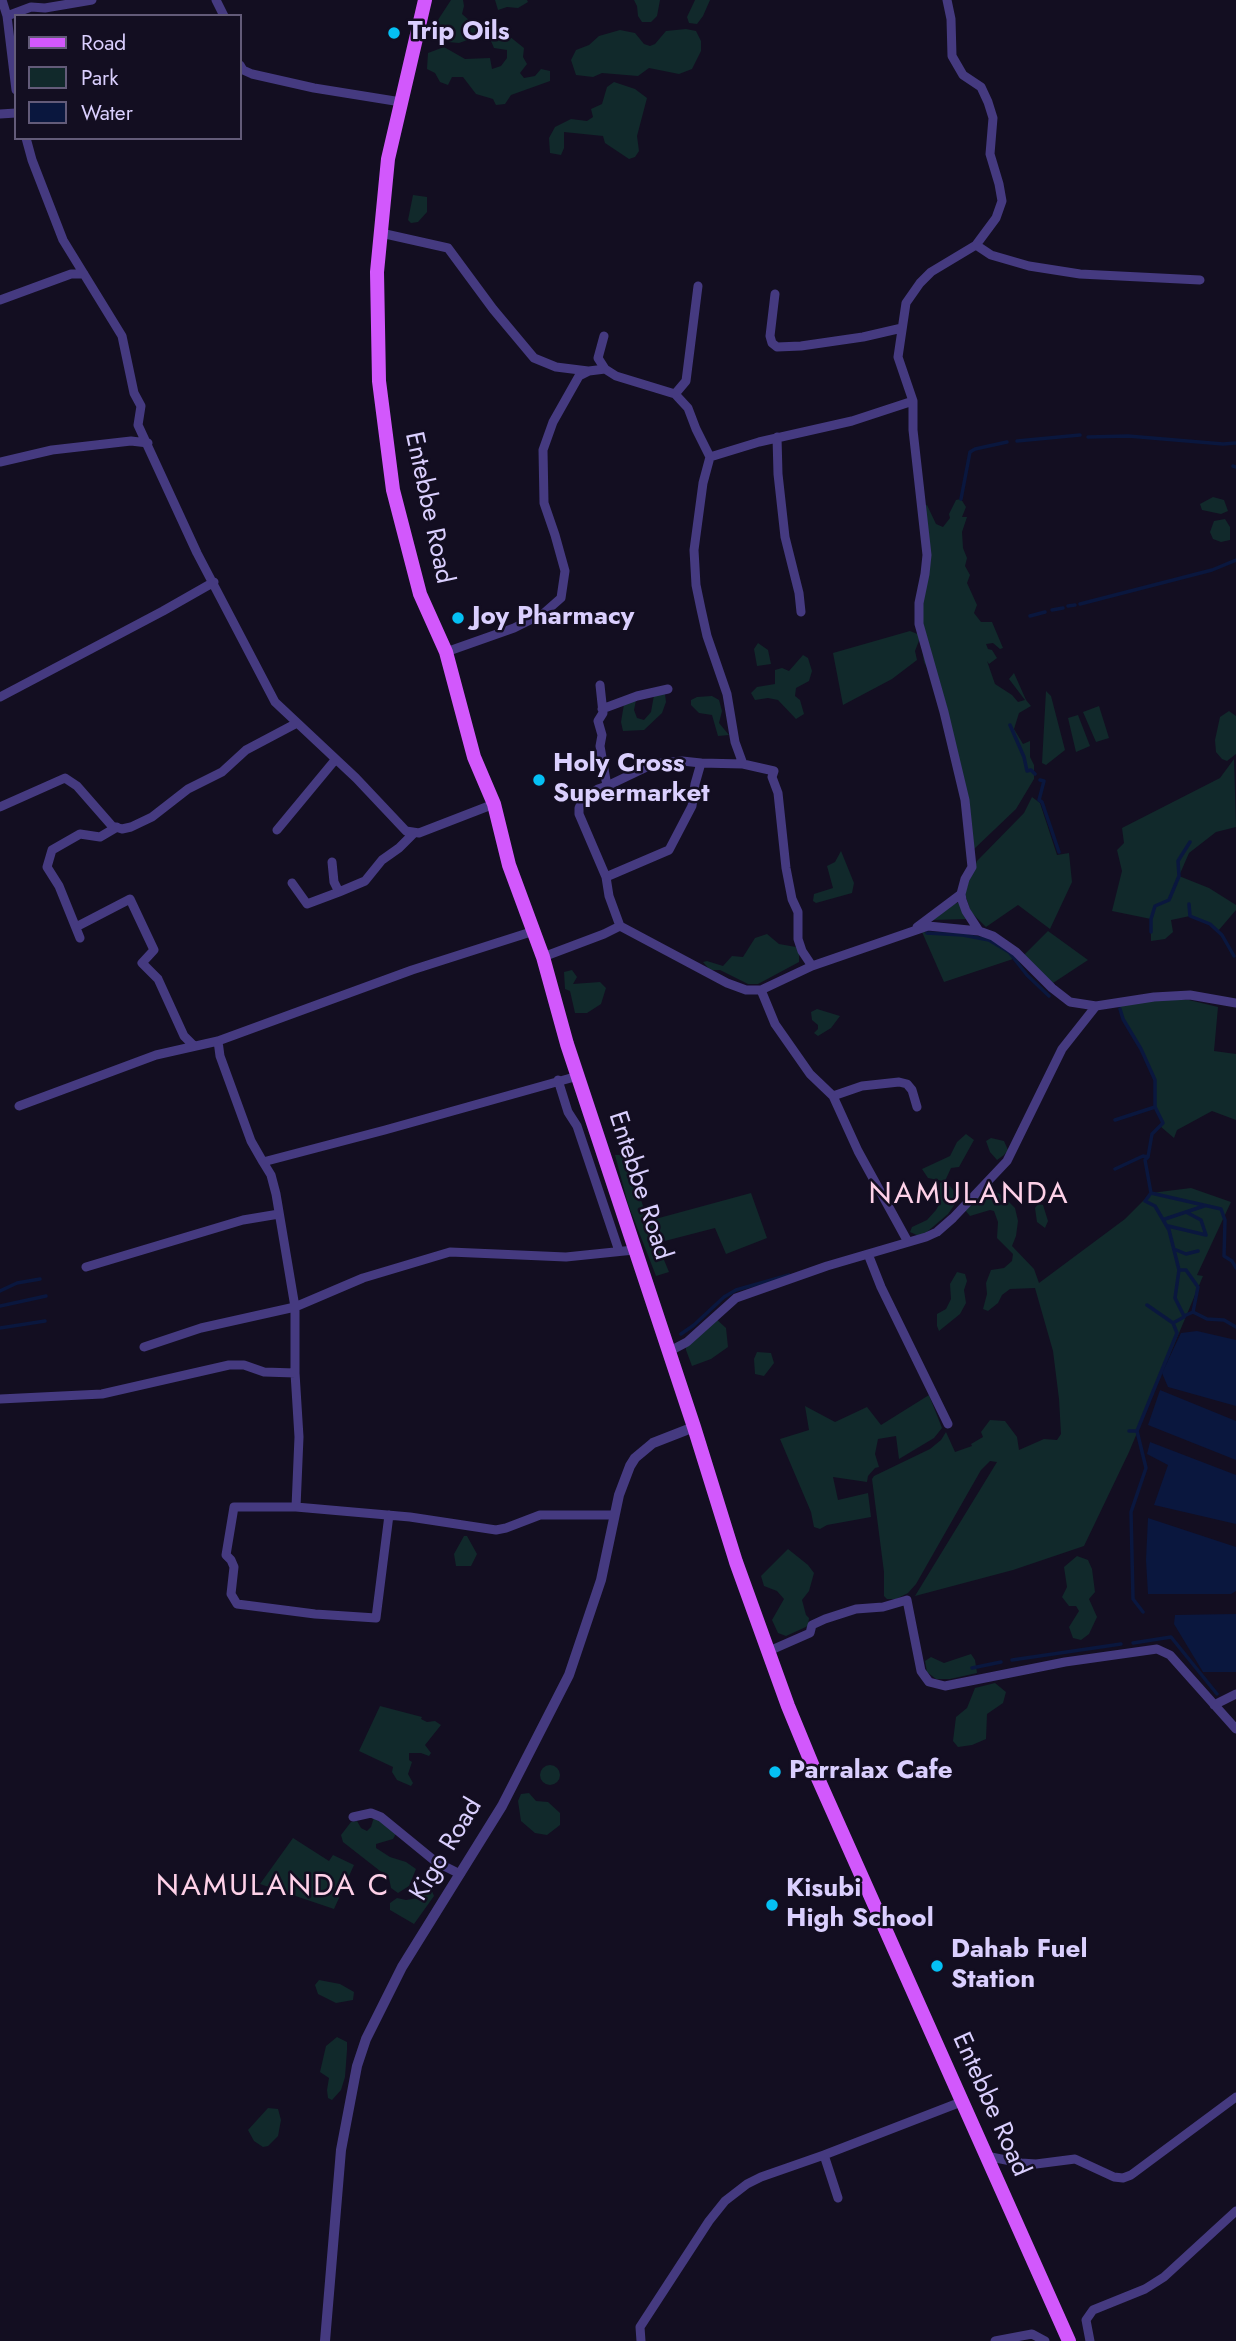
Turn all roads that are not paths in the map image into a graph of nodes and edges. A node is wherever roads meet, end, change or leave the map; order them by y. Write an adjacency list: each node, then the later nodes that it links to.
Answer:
1 (2, 0): 5 (street)
2 (92, 0): 5 (street)
3 (425, 0): 8 (main road, Entebbe Road)
4 (947, 0): 11 (street)
5 (7, 16): 7 (street)
6 (242, 68): 8 (street)
7 (14, 74)
8 (401, 102): 10 (main road, Entebbe Road)
9 (27, 140): 12 (street)
10 (381, 233): 20 (street); 29 (main road, Entebbe Road)
11 (976, 245): 13 (street); 17 (street)
12 (84, 274): 16 (street); 24 (street)
13 (1200, 280)
14 (698, 286): 21 (street)
15 (775, 294): 17 (street)
16 (0, 300)
17 (902, 328): 22 (street)
18 (604, 336): 19 (street)
19 (605, 369): 20 (street); 21 (street)
20 (589, 371): 29 (street)
21 (674, 394): 25 (street)
22 (913, 401): 23 (street); 48 (street)
23 (777, 437): 25 (street); 28 (street)
24 (148, 443): 26 (street); 27 (street)
25 (710, 457): 37 (street)
26 (0, 462)
27 (214, 582): 32 (street); 34 (street)
28 (801, 612)
29 (446, 652): 39 (main road, Entebbe Road)
30 (600, 685): 33 (street)
31 (668, 689): 33 (street)
32 (0, 697)
33 (602, 709): 38 (street)
34 (297, 723): 35 (street); 41 (street)
35 (335, 760): 42 (street); 43 (street)
36 (701, 763): 37 (street); 38 (street); 45 (street)
37 (743, 764): 56 (street)
38 (607, 786): 45 (street)
39 (494, 804): 43 (street); 52 (main road, Entebbe Road)
40 (0, 807): 41 (street)
41 (117, 827): 50 (street)
42 (278, 830)
43 (412, 834): 47 (street)
44 (332, 862): 47 (street)
45 (606, 877): 49 (street)
46 (292, 883): 47 (street)
47 (338, 892)
48 (961, 894): 51 (street); 53 (street)
49 (620, 926): 55 (street); 57 (street)
50 (76, 927): 54 (street); 61 (street)
51 (913, 930)
52 (534, 931): 55 (main road, Entebbe Road); 60 (street)
53 (979, 931): 56 (street); 59 (street)
54 (80, 938)
55 (543, 957): 62 (main road, Entebbe Road)
56 (811, 966): 57 (street)
57 (761, 990): 64 (street)
58 (1236, 1003): 59 (street)
59 (1096, 1006): 71 (street)
60 (218, 1041): 61 (street); 69 (street)
61 (194, 1046): 65 (street)
62 (578, 1076): 63 (street); 67 (main road, Entebbe Road)
63 (558, 1080): 68 (street); 69 (street)
64 (833, 1096): 66 (street); 71 (street)
65 (19, 1106)
66 (917, 1107)
67 (593, 1122): 68 (street); 72 (main road, Entebbe Road)
68 (577, 1126): 73 (street)
69 (263, 1162): 70 (street)
70 (279, 1214): 75 (street); 76 (street)
71 (908, 1242): 74 (street)
72 (634, 1250): 73 (street); 78 (main road, Entebbe Road)
73 (619, 1251): 76 (street)
74 (868, 1254): 78 (street); 81 (street)
75 (86, 1267)
76 (295, 1307): 77 (street); 79 (street)
77 (144, 1347)
78 (668, 1352): 82 (main road, Entebbe Road)
79 (295, 1373): 80 (street); 83 (street)
80 (0, 1399)
81 (948, 1424)
82 (694, 1427): 85 (street, Kigo Road); 86 (main road, Entebbe Road)
83 (296, 1507): 84 (street); 84 (street)
84 (389, 1515): 85 (street)
85 (614, 1515): 91 (street, Kigo Road)
86 (769, 1651): 88 (street); 93 (main road, Entebbe Road)
87 (1236, 1694): 88 (street)
88 (1214, 1705): 89 (street)
89 (1236, 1729)
90 (353, 1817): 91 (street)
91 (460, 1874): 98 (street, Kigo Road)
92 (1236, 2097): 95 (street)
93 (961, 2102): 94 (street); 95 (main road, Entebbe Road)
94 (824, 2155): 96 (street); 99 (street)
95 (986, 2156): 102 (main road, Entebbe Road)
96 (838, 2198)
97 (1236, 2211): 103 (street)
98 (325, 2341)
99 (640, 2341)
100 (995, 2341): 101 (street)
101 (1045, 2341)
102 (1069, 2341)
103 (1090, 2341)

